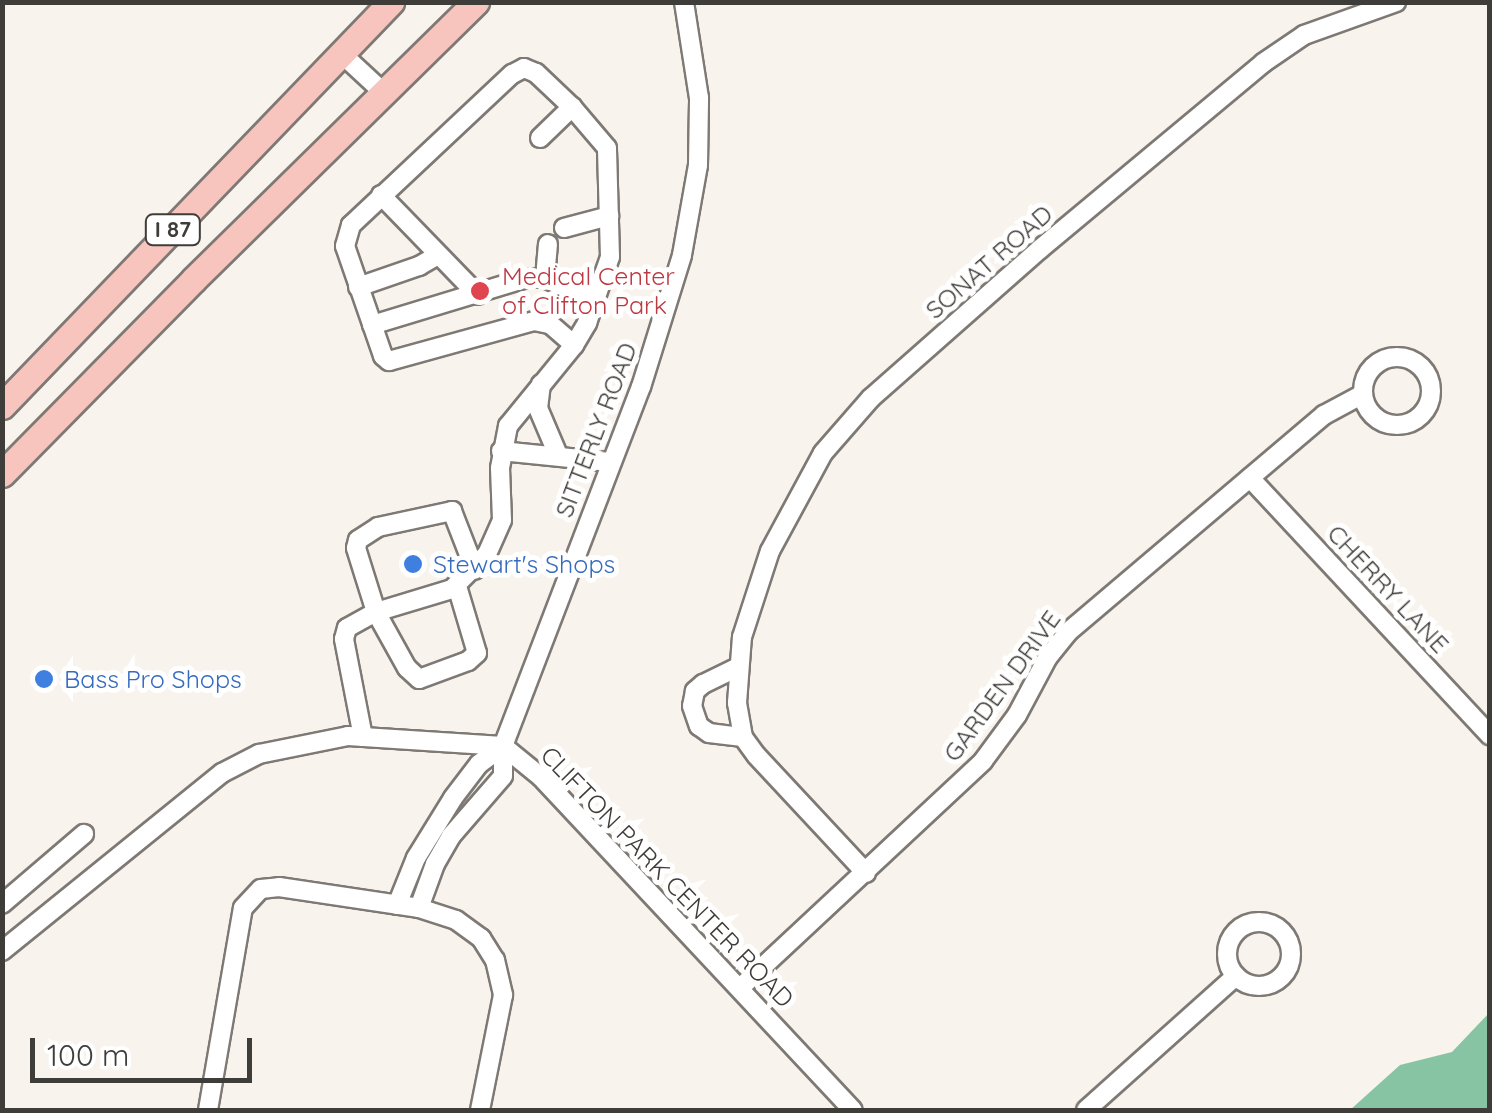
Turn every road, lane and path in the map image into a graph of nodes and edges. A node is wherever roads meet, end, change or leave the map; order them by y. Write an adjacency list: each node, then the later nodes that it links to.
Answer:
1 (391, 2): 5 (highway, I 87)
2 (476, 2): 6 (highway, I 87)
3 (684, 2): 25 (street, SITTERLY ROAD)
4 (1396, 2): 31 (street, SONAT ROAD)
5 (343, 55): 6 (street); 22 (highway, I 87)
6 (383, 92): 26 (highway, I 87)
7 (572, 107): 8 (street); 9 (street); 10 (street)
8 (540, 138)
9 (382, 196): 13 (street); 15 (street)
10 (609, 216): 11 (street); 17 (street)
11 (564, 228)
12 (548, 244): 14 (street)
13 (438, 255): 15 (street); 16 (street)
14 (545, 278): 16 (street); 17 (street)
15 (358, 286): 18 (street)
16 (478, 295): 18 (street)
17 (595, 301): 19 (street)
18 (372, 325): 19 (street)
19 (574, 344): 20 (street)
20 (541, 384): 23 (street); 24 (street)
21 (1363, 394): 27 (street, GARDEN DRIVE)
22 (2, 406)
23 (501, 452): 24 (street); 28 (street)
24 (558, 454): 25 (street)
25 (609, 462): 35 (street, SITTERLY ROAD)
26 (2, 474)
27 (1250, 478): 32 (street, CHERRY LANE); 37 (street, GARDEN DRIVE)
28 (474, 570): 29 (street); 30 (street)
29 (458, 586): 30 (street); 30 (street)
30 (376, 612): 33 (street)
31 (736, 668): 34 (street, SONAT ROAD); 34 (street)
32 (1488, 730)
33 (363, 737): 35 (street, CLIFTON PARK CENTER ROAD); 41 (street, CLIFTON PARK CENTER ROAD)
34 (744, 737): 37 (street)
35 (503, 746): 39 (street); 40 (street, SITTERLY ROAD); 43 (street, CLIFTON PARK CENTER ROAD)
36 (84, 834): 38 (street)
37 (866, 873): 43 (street, GARDEN DRIVE)
38 (2, 904)
39 (397, 905): 40 (street); 44 (street)
40 (419, 908): 45 (street)
41 (2, 951)
42 (1236, 976): 47 (street)
43 (741, 987): 46 (street, CLIFTON PARK CENTER ROAD)
44 (208, 1110)
45 (480, 1110)
46 (854, 1110)
47 (1086, 1110)

